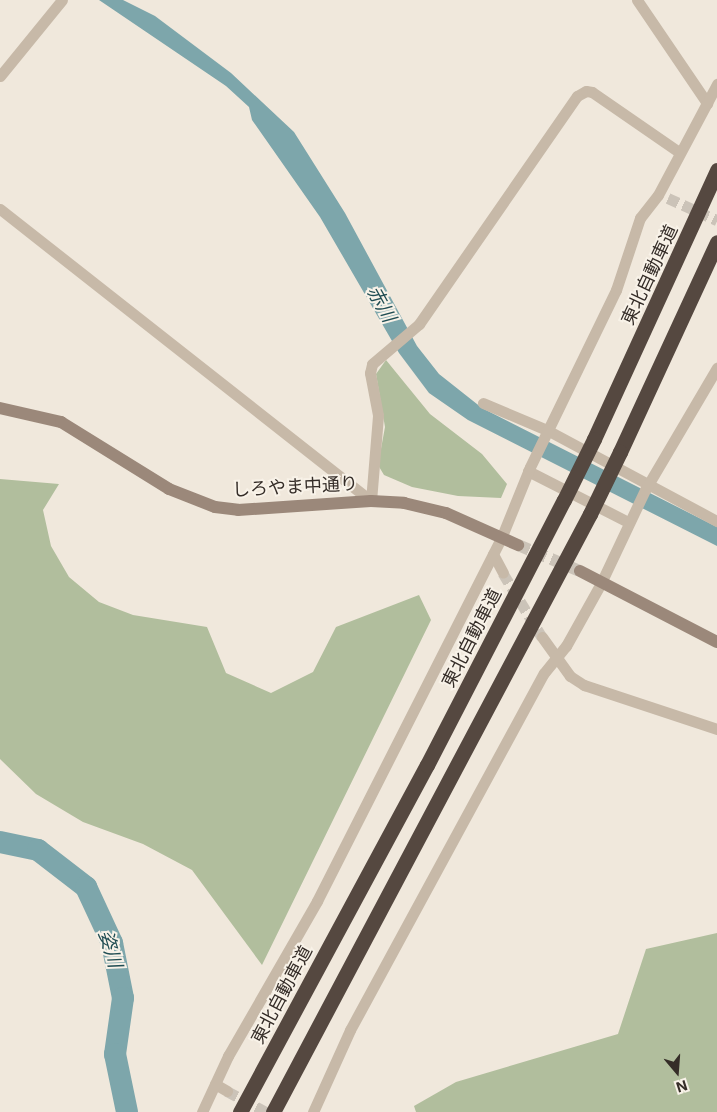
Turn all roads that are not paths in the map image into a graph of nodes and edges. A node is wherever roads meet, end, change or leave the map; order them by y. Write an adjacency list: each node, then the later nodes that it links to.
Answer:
1 (62, 0): 3 (street)
2 (637, 0): 5 (street)
3 (0, 76)
4 (717, 84): 5 (street)
5 (707, 103): 6 (street)
6 (679, 152): 13 (street); 16 (street)
7 (717, 170): 32 (highway, 東北自動車道, bridge)
8 (0, 209): 16 (street)
9 (717, 242): 33 (highway, bridge)
10 (717, 368): 15 (street)
11 (483, 403): 13 (street)
12 (0, 408): 16 (street, しろやま中通り)
13 (546, 432): 14 (street); 15 (street)
14 (529, 468): 18 (street); 19 (street)
15 (647, 486): 17 (street); 18 (street)
16 (371, 501): 19 (street, しろやま中通り)
17 (717, 521)
18 (628, 522): 24 (street)
19 (502, 536): 20 (street, しろやま中通り); 21 (street)
20 (518, 545)
21 (492, 554): 23 (street); 29 (street)
22 (580, 571): 24 (street)
23 (503, 573)
24 (601, 583): 26 (street); 27 (street)
25 (542, 637): 27 (street)
26 (717, 642)
27 (555, 656): 28 (street); 34 (street)
28 (717, 729)
29 (215, 1084): 30 (street); 31 (street)
30 (227, 1090)
31 (202, 1112)
32 (240, 1112)
33 (273, 1112)
34 (313, 1112)

